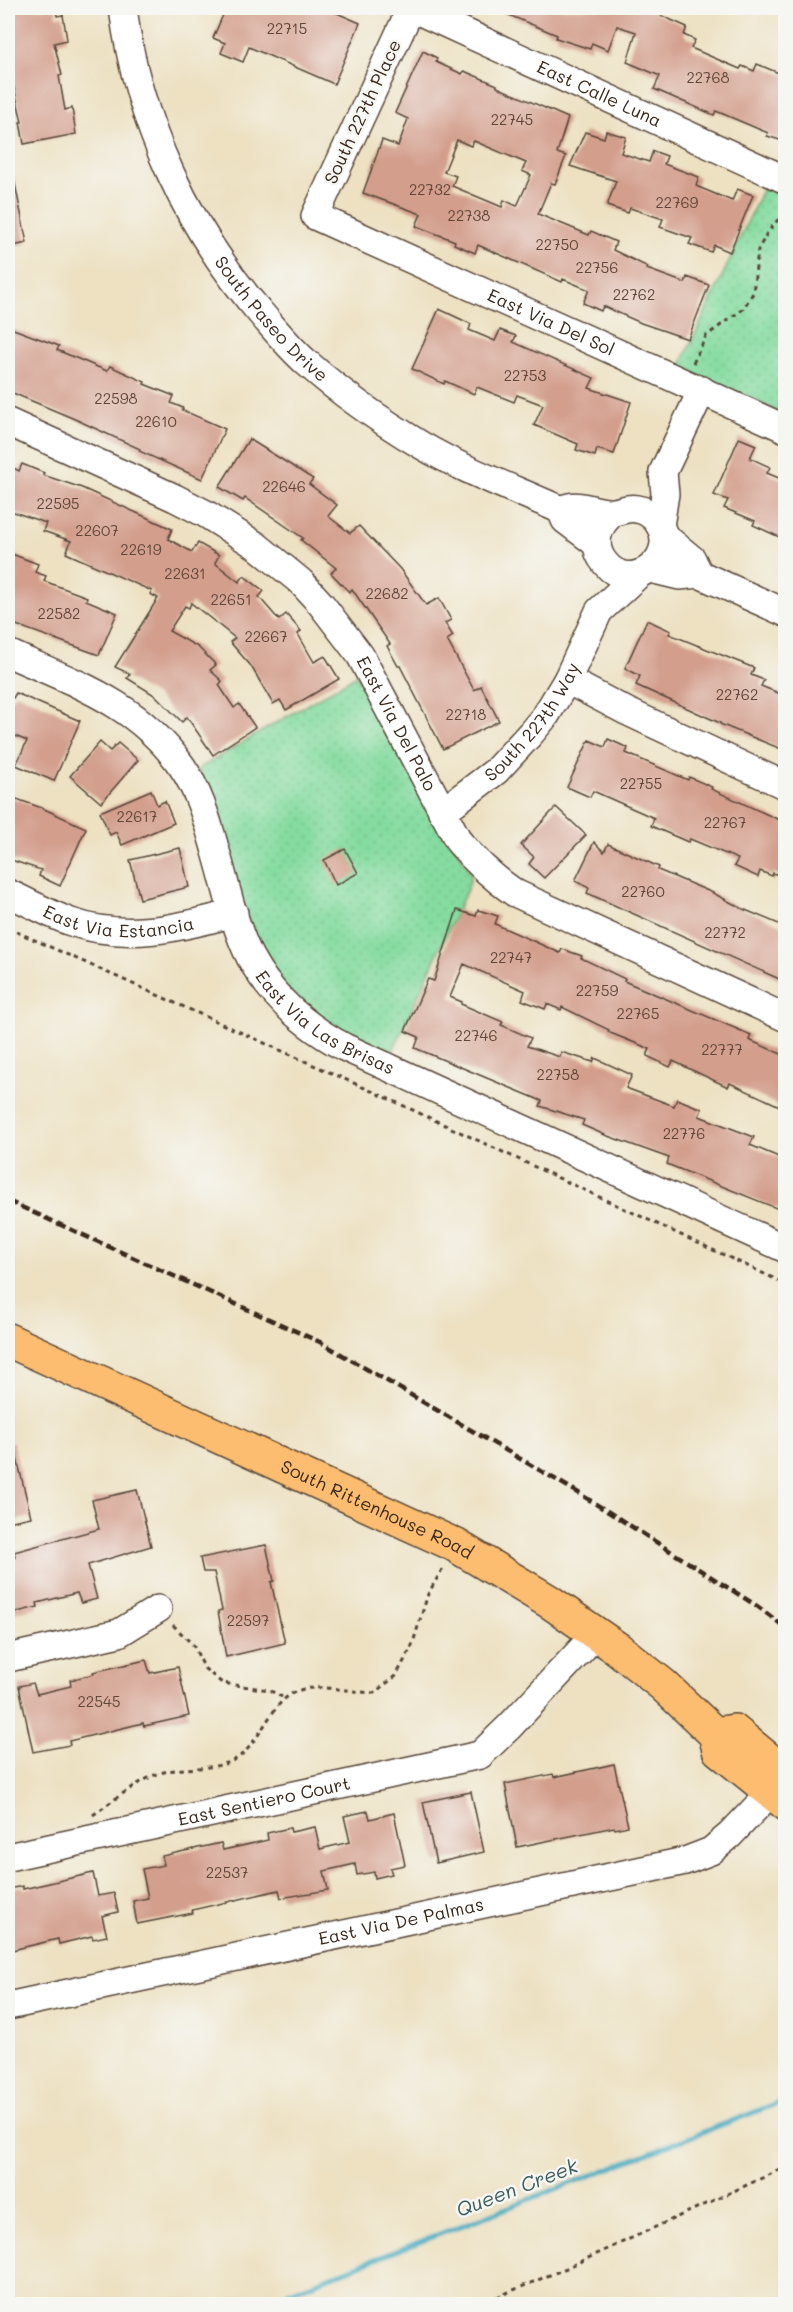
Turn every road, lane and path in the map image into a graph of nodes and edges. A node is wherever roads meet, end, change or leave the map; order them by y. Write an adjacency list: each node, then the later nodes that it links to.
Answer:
1 (123, 8): 10 (street, South Paseo Drive)
2 (412, 8): 3 (street, East Calle Luna); 5 (street, South 227th Place)
3 (786, 180)
4 (786, 210): 6 (path)
5 (315, 216): 6 (street, East Via Del Sol)
6 (691, 386): 8 (street, East Via Del Sol); 9 (street)
7 (8, 422): 21 (street, East Via Del Palo)
8 (786, 429)
9 (663, 472): 11 (street); 12 (street)
10 (561, 510): 11 (street, South Paseo Drive); 13 (street, South Paseo Drive)
11 (620, 510): 12 (street); 13 (street)
12 (662, 531): 14 (street); 15 (street)
13 (600, 552): 14 (street); 16 (street, South 227th Way)
14 (645, 572): 15 (street); 16 (street, South 227th Way)
15 (699, 574): 17 (street)
16 (599, 611): 19 (street, South 227th Way)
17 (786, 614)
18 (8, 653): 23 (street, East Via Las Brisas)
19 (567, 680): 20 (street); 21 (street, South 227th Way)
20 (786, 786)
21 (442, 812): 25 (street, East Via Del Palo)
22 (8, 893): 23 (street, East Via Estancia)
23 (234, 914): 26 (street, East Via Las Brisas)
24 (8, 928): 27 (path)
25 (786, 1018)
26 (786, 1250)
27 (786, 1284)
28 (8, 1340): 29 (main road, South Rittenhouse Road)
29 (455, 1545): 31 (main road, South Rittenhouse Road); 33 (path)
30 (158, 1609): 32 (street); 33 (path)
31 (596, 1634): 34 (main road, South Rittenhouse Road); 36 (street, East Sentiero Court)
32 (8, 1658)
33 (284, 1698): 35 (path)
34 (781, 1790): 37 (street, East Via De Palmas)
35 (88, 1818)
36 (8, 1853)
37 (8, 2007)
38 (786, 2167): 39 (path)
39 (480, 2304)

